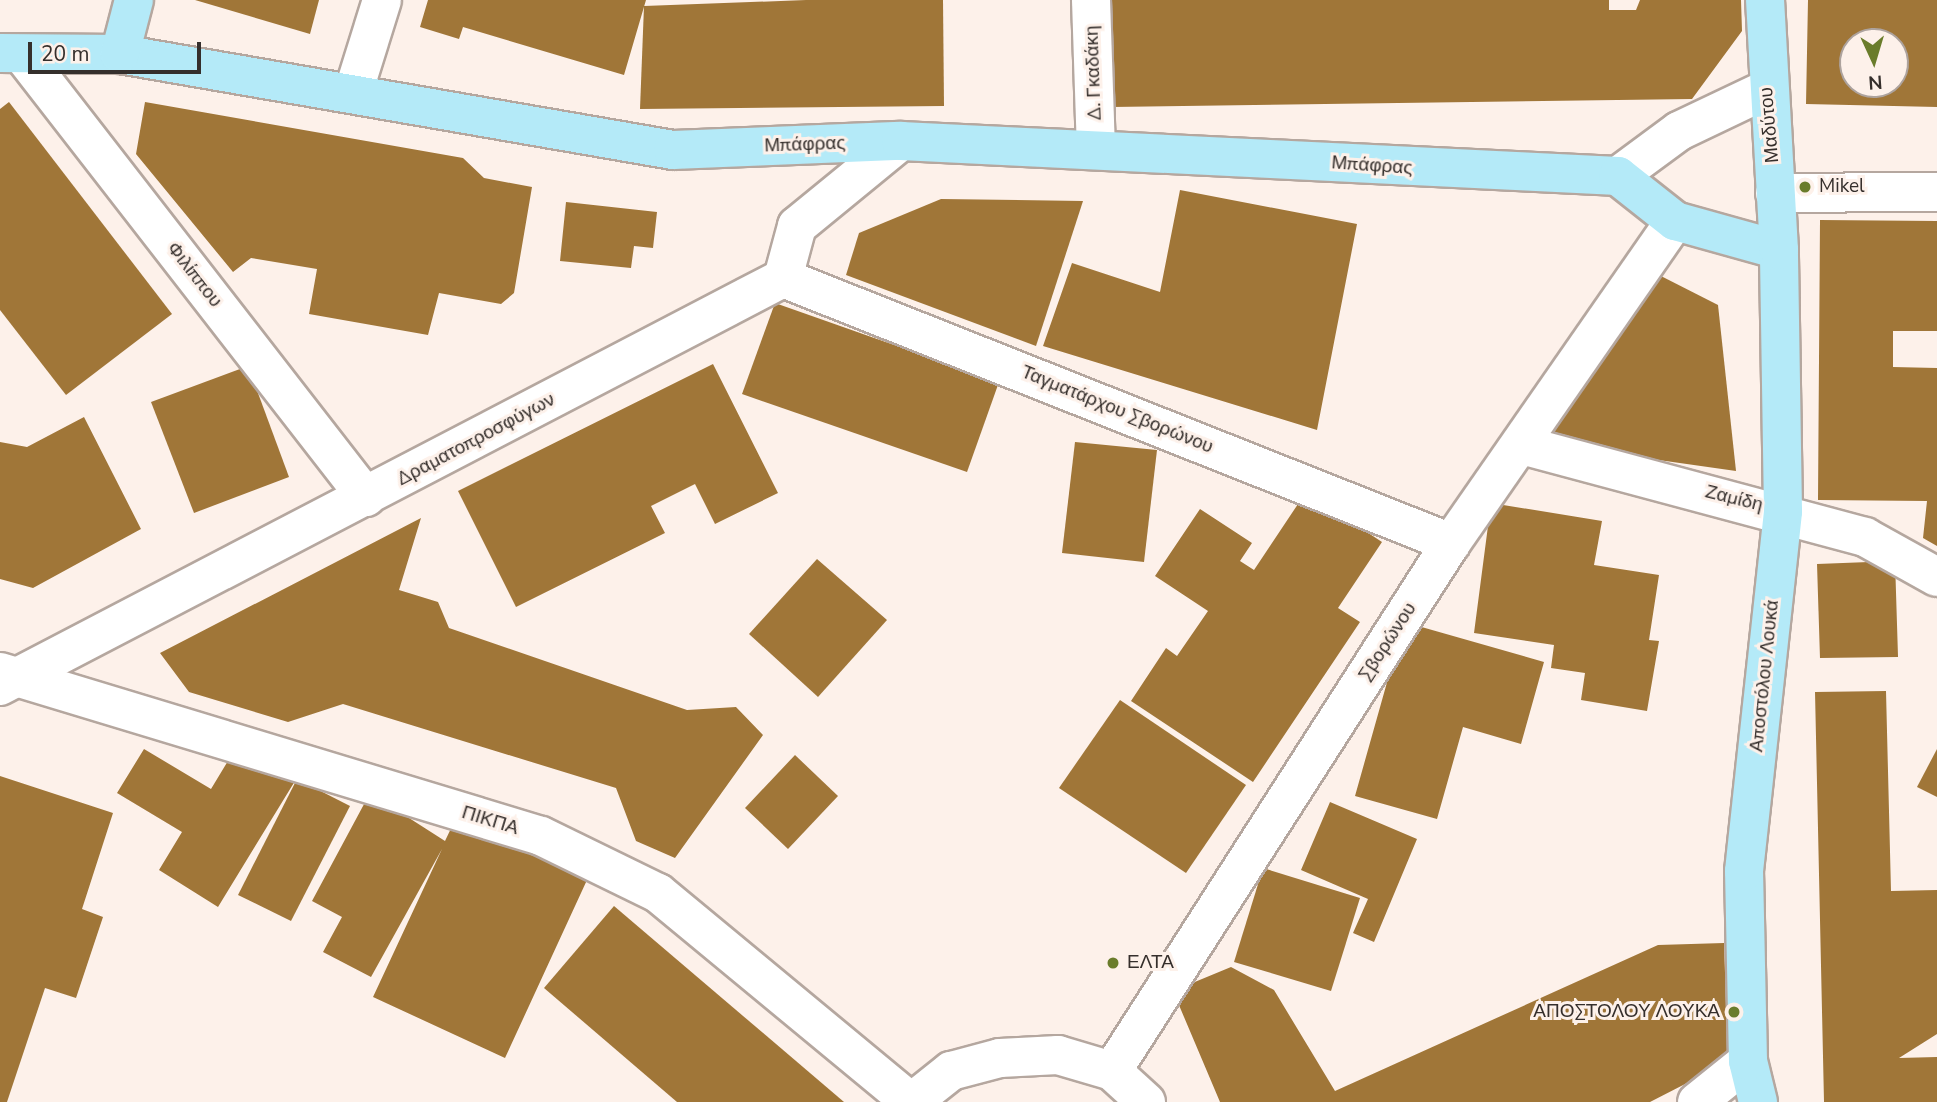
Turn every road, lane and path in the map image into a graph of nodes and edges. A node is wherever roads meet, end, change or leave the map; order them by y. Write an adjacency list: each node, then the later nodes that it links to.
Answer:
1 (134, 0): 6 (street)
2 (382, 0): 8 (street)
3 (1091, 0): 10 (street, Δ. Γκαδάκη)
4 (1765, 0): 7 (street, Μαδύτου)
5 (11, 54): 6 (street, Μπάφρας); 18 (street, Φιλίππου)
6 (120, 54): 8 (street, Μπάφρας)
7 (1767, 89): 11 (street); 13 (street, Μαδύτου)
8 (354, 90): 9 (street, Μπάφρας)
9 (901, 141): 10 (street, Μπάφρας); 16 (street)
10 (1096, 147): 11 (street, Μπάφρας)
11 (1618, 176): 14 (street)
12 (1937, 192): 13 (street)
13 (1775, 193): 15 (street, Μαδύτου)
14 (1675, 221): 15 (street); 17 (street, Σβορώνου)
15 (1779, 250): 19 (street, Αποστόλου Λουκά)
16 (783, 278): 18 (street, Δραματοπροσφύγων); 20 (street, Ταγματάρχου Σβορώνου)
17 (1522, 445): 19 (street, Ζαμίδη); 20 (street, Σβορώνου)
18 (366, 497): 22 (street, Δραματοπροσφύγων)
19 (1783, 511): 21 (street, Ζαμίδη); 24 (street, Αποστόλου Λουκά)
20 (1451, 543): 25 (street, Σβορώνου)
21 (1937, 577)
22 (4, 678): 23 (street); 26 (street, ΠΙΚΠΑ)
23 (0, 716)
24 (1748, 1061): 28 (street); 29 (street, Αποστόλου Λουκά)
25 (1112, 1070): 26 (street); 27 (street)
26 (912, 1102)
27 (1146, 1102)
28 (1697, 1102)
29 (1758, 1102)

